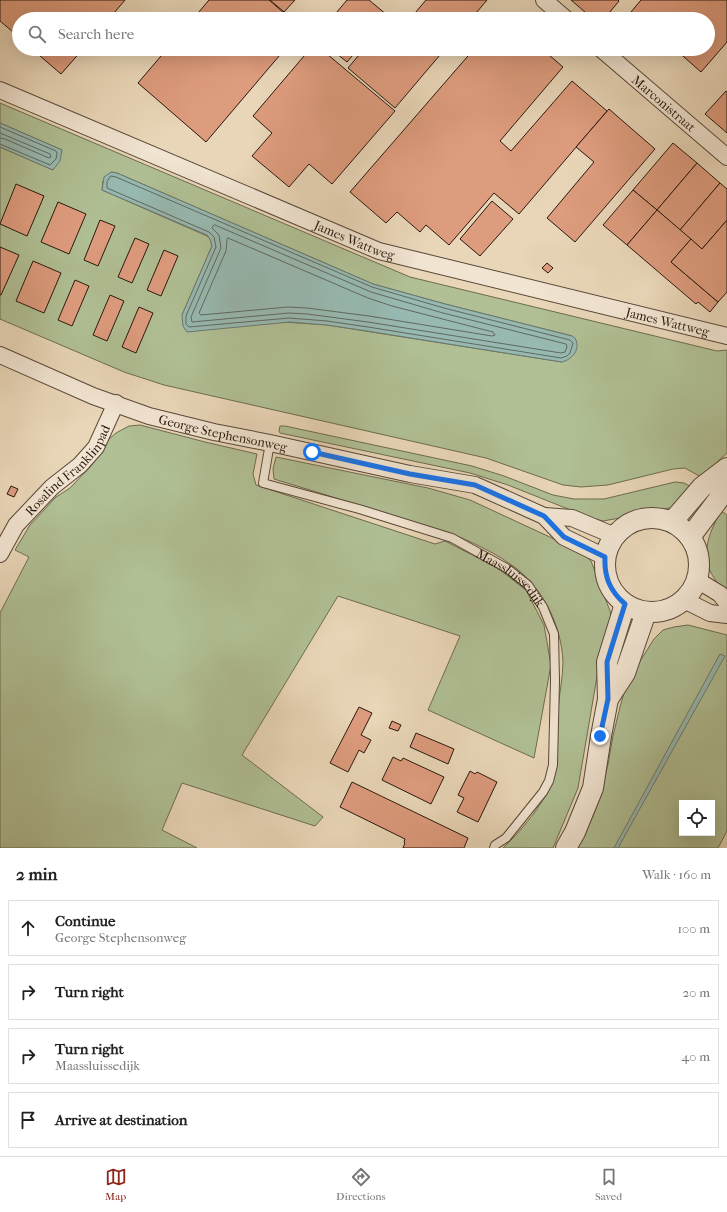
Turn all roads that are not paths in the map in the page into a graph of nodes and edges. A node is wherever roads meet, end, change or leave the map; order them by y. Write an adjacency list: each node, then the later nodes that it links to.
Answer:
1 (544, 0): 2 (street)
2 (558, 12)
3 (609, 56): 5 (street, Marconistraat)
4 (0, 90): 6 (street, James Wattweg)
5 (727, 157)
6 (727, 336)
7 (0, 355): 8 (street, George Stephensonweg)
8 (116, 403): 9 (street, George Stephensonweg); 16 (street, Rosalind Franklinpad)
9 (270, 443): 12 (street, George Stephensonweg); 25 (lane, Maassluissedijk)
10 (727, 468): 13 (street)
11 (727, 482): 15 (street)
12 (544, 516): 14 (street, George Stephensonweg); 17 (street, George Stephensonweg)
13 (672, 522): 14 (street); 15 (street)
14 (615, 536): 17 (street)
15 (690, 537): 18 (street)
16 (0, 554)
17 (605, 557): 21 (street)
18 (697, 580): 19 (street); 20 (street)
19 (684, 600): 22 (street); 23 (street)
20 (727, 603)
21 (625, 604): 22 (street); 24 (street)
22 (646, 612): 24 (street)
23 (727, 615)
24 (608, 699): 26 (street)
25 (494, 848)
26 (566, 848)

